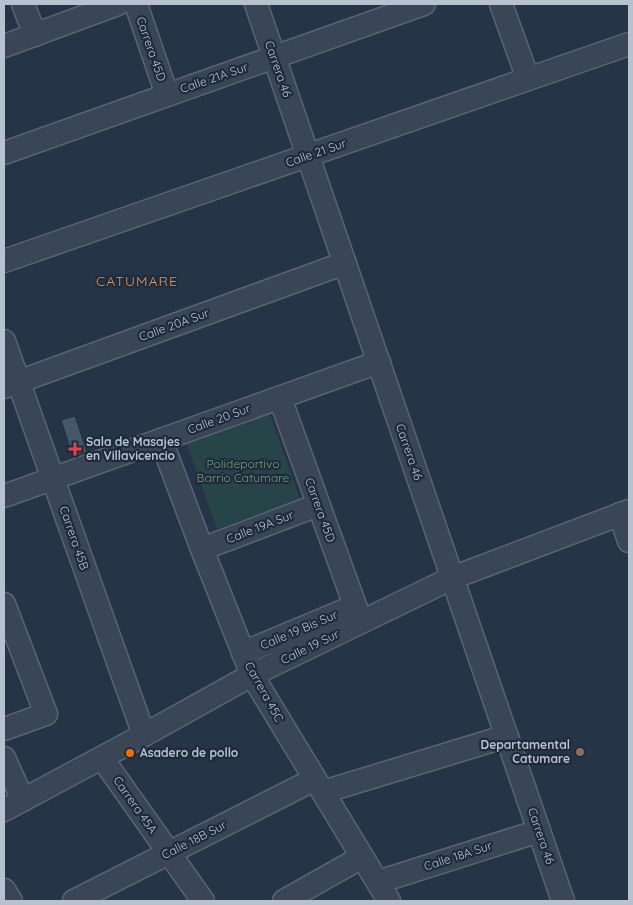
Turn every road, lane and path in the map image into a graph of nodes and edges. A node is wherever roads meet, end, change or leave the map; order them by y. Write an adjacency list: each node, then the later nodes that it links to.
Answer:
1 (23, 4): 8 (street)
2 (118, 4): 8 (street)
3 (136, 4): 13 (street, Carrera 45D)
4 (256, 4): 11 (street, Carrera 46)
5 (424, 4): 7 (street, Calle 21A Sur)
6 (501, 4): 12 (street)
7 (376, 12): 11 (street, Calle 21A Sur)
8 (35, 34): 10 (street)
9 (629, 44): 12 (street, Calle 21 Sur)
10 (4, 46)
11 (274, 57): 13 (street, Calle 21A Sur); 15 (street, Carrera 46)
12 (528, 79): 15 (street, Calle 21 Sur)
13 (167, 95): 14 (street, Calle 21A Sur)
14 (4, 153)
15 (308, 156): 16 (street, Calle 21 Sur); 17 (street, Carrera 46)
16 (4, 261)
17 (344, 263): 19 (street, Carrera 46); 20 (street, Calle 20A Sur)
18 (4, 341): 20 (street, Carrera 45B)
19 (378, 362): 21 (street, Calle 20 Sur); 29 (street, Carrera 46)
20 (11, 385): 23 (street, Carrera 45B)
21 (280, 398): 22 (street, Calle 20 Sur); 25 (street, Carrera 45D)
22 (161, 440): 23 (street, Calle 20 Sur); 28 (street, Carrera 45C)
23 (53, 478): 24 (street, Calle 20 Sur); 35 (street, Carrera 45B)
24 (4, 496)
25 (318, 504): 28 (street, Calle 19A Sur); 31 (street, Carrera 45D)
26 (625, 512): 27 (street); 29 (street, Calle 19 Sur)
27 (629, 541)
28 (202, 549): 32 (street, Carrera 45C)
29 (452, 578): 31 (street, Calle 19 Sur); 36 (street, Carrera 46)
30 (4, 604): 34 (street)
31 (358, 614): 32 (street, Calle 19 Bis Sur); 33 (street, Calle 19 Sur)
32 (244, 654): 33 (street, Carrera 45C)
33 (252, 675): 35 (street, Calle 19 Sur); 39 (street, Carrera 45C)
34 (4, 729)
35 (144, 735): 38 (street, Calle 19 Sur)
36 (506, 736): 39 (street, Calle 18B Sur); 41 (street, Carrera 46)
37 (4, 758): 40 (street)
38 (102, 758): 40 (street, Calle 19 Sur); 42 (street, Carrera 45A)
39 (319, 785): 42 (street, Calle 18B Sur); 43 (street, Carrera 45C)
40 (13, 805)
41 (539, 830): 44 (street, Calle 18A Sur); 51 (street, Carrera 46)
42 (169, 853): 47 (street, Calle 18B Sur); 48 (street, Carrera 45A)
43 (362, 857): 44 (street, Carrera 45C); 49 (street)
44 (378, 882): 50 (street, Carrera 45C)
45 (4, 890): 46 (street)
46 (11, 901)
47 (74, 901)
48 (204, 901)
49 (284, 901)
50 (389, 901)
51 (563, 901)

